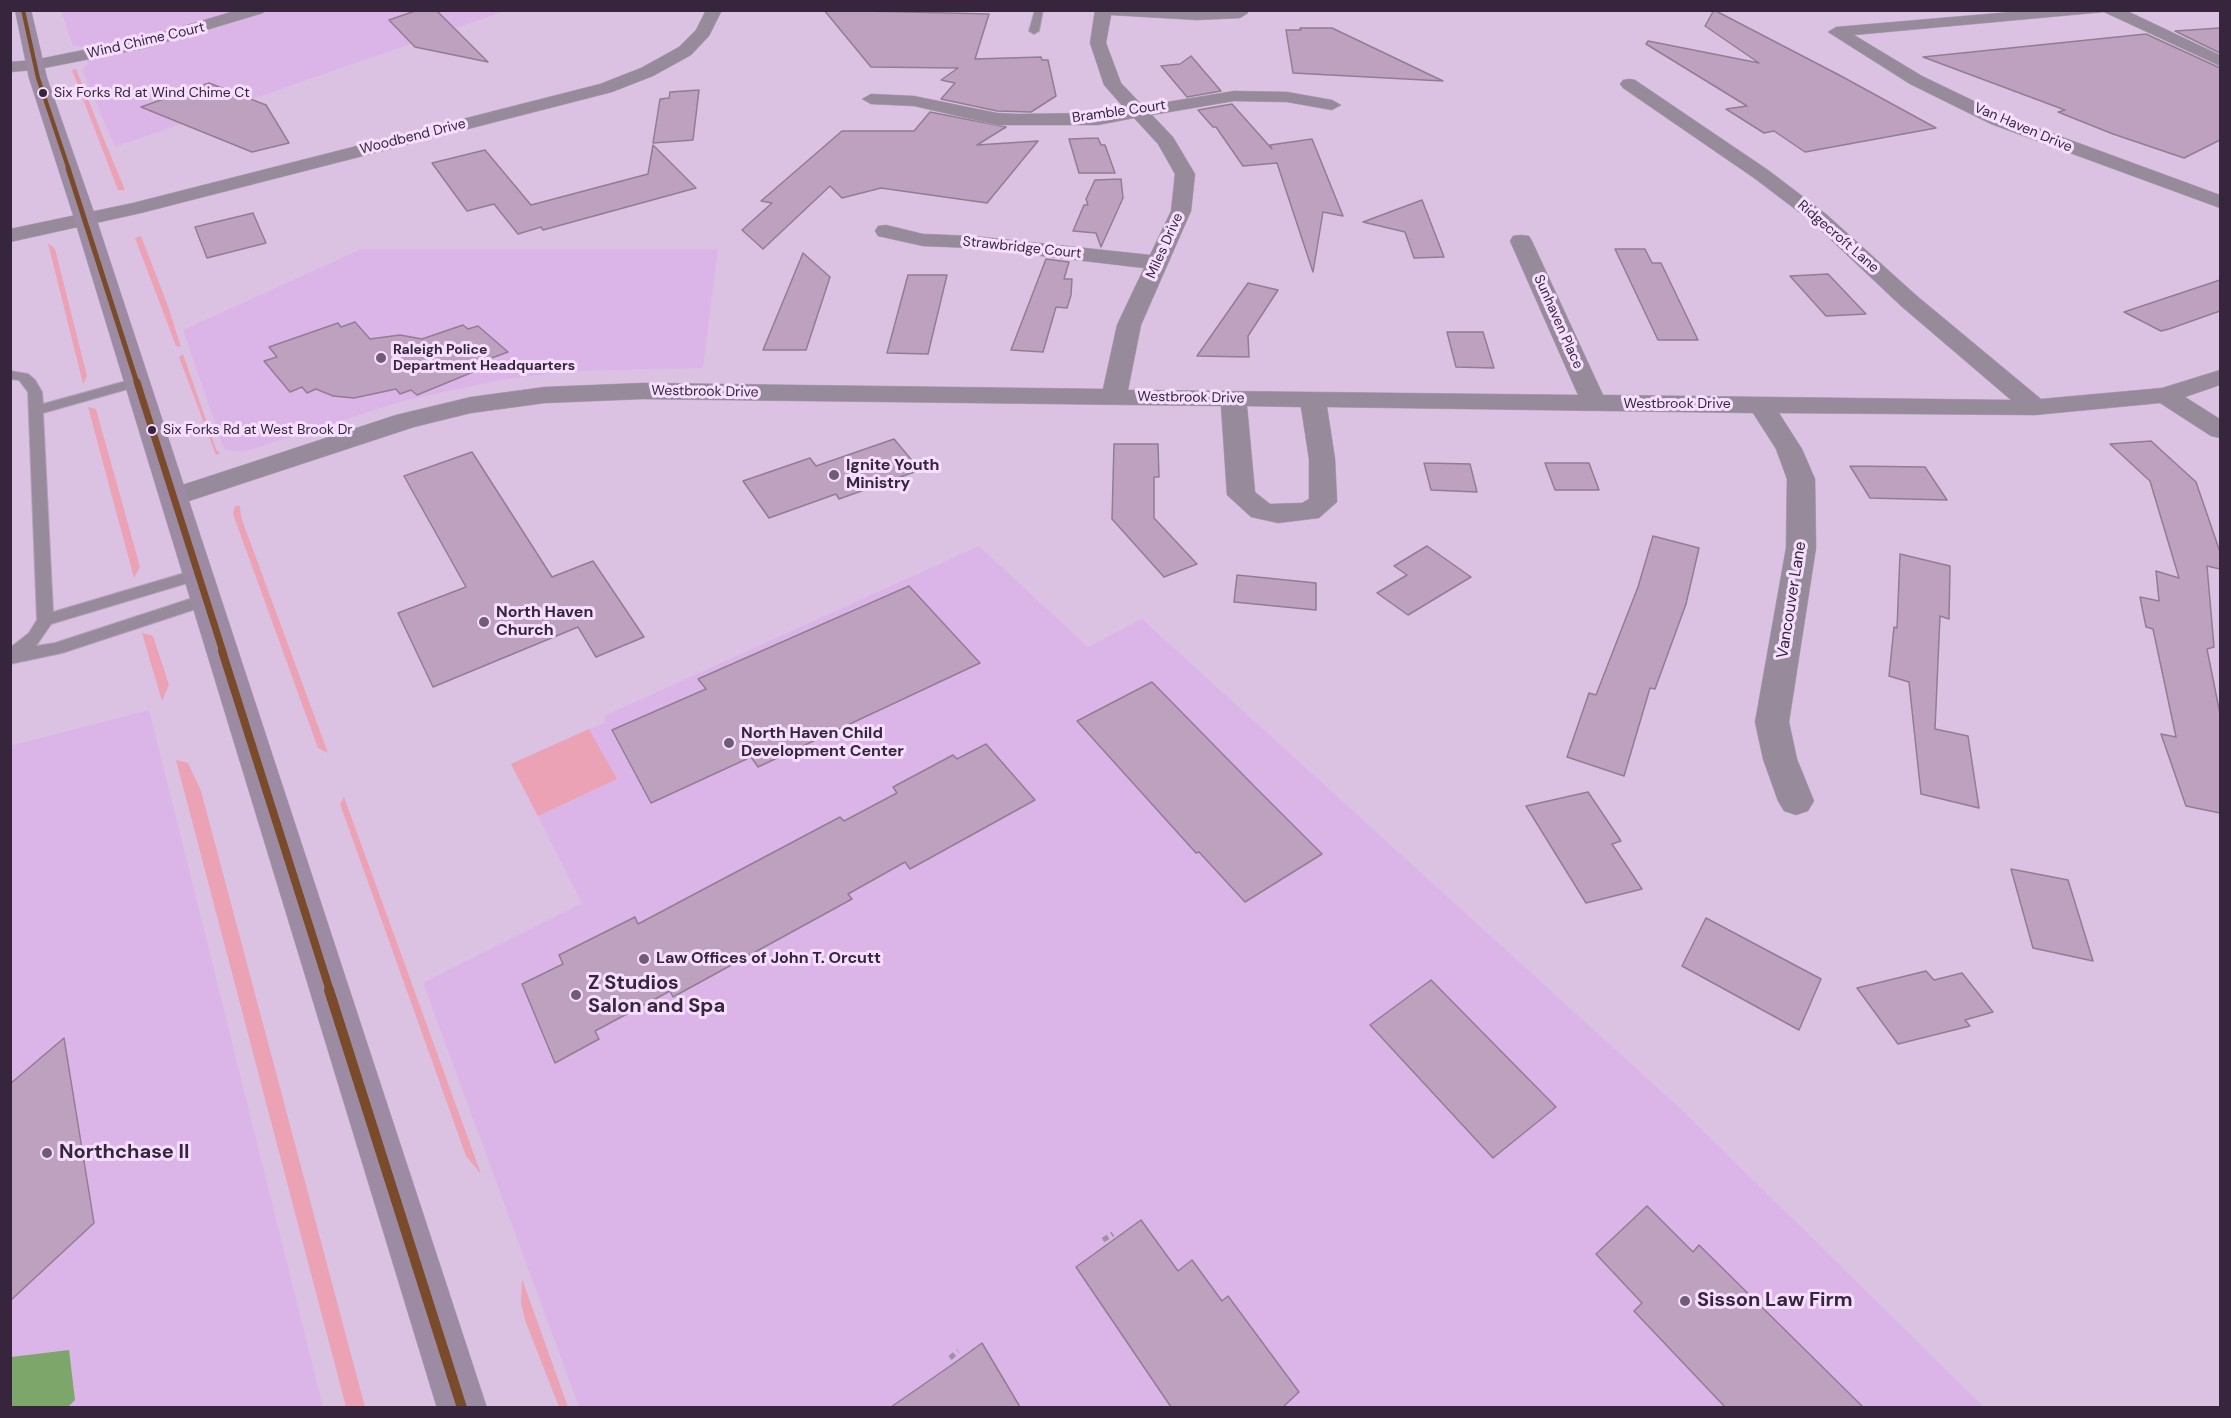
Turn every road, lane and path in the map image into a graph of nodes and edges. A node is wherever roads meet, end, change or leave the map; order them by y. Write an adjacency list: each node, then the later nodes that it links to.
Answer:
1 (23, 10): 11 (main road)
2 (257, 10): 11 (street, Wind Chime Court)
3 (714, 10): 17 (street, Woodbend Drive)
4 (1039, 10): 9 (lane)
5 (1103, 10): 8 (street); 15 (street, Miles Drive)
6 (2098, 10): 16 (street, Van Haven Drive)
7 (2112, 10): 10 (street)
8 (1239, 13)
9 (1034, 31)
10 (2220, 61)
11 (18, 68): 17 (main road)
12 (1629, 84): 31 (street, Ridgecroft Lane)
13 (871, 99): 15 (street, Bramble Court)
14 (1332, 105): 15 (street, Bramble Court)
15 (1138, 110): 21 (street, Miles Drive)
16 (2220, 202)
17 (86, 221): 19 (street, Woodbend Drive); 24 (main road)
18 (886, 231): 21 (street, Strawbridge Court)
19 (10, 236)
20 (1521, 241): 29 (street, Sunhaven Place)
21 (1158, 262): 26 (street, Miles Drive)
22 (10, 375): 32 (lane)
23 (2220, 377): 25 (street, Westbrook Drive)
24 (137, 382): 32 (lane); 34 (main road)
25 (2165, 395): 31 (street, Westbrook Drive); 33 (street)
26 (1114, 397): 27 (street, Westbrook Drive); 34 (street, Westbrook Drive)
27 (1233, 398): 28 (street, Westbrook Drive); 28 (street)
28 (1313, 399): 29 (street, Westbrook Drive)
29 (1594, 403): 30 (street, Westbrook Drive)
30 (1761, 405): 31 (street, Westbrook Drive); 38 (street, Vancouver Lane)
31 (2035, 407)
32 (37, 410): 36 (lane)
33 (2220, 430)
34 (174, 497): 35 (main road)
35 (201, 587): 36 (lane); 37 (lane); 43 (main road)
36 (45, 620): 37 (lane)
37 (12, 657)
38 (1796, 801)
39 (1113, 1234): 40 (path)
40 (1104, 1240)
41 (958, 1351): 42 (path)
42 (950, 1358)
43 (462, 1407)

